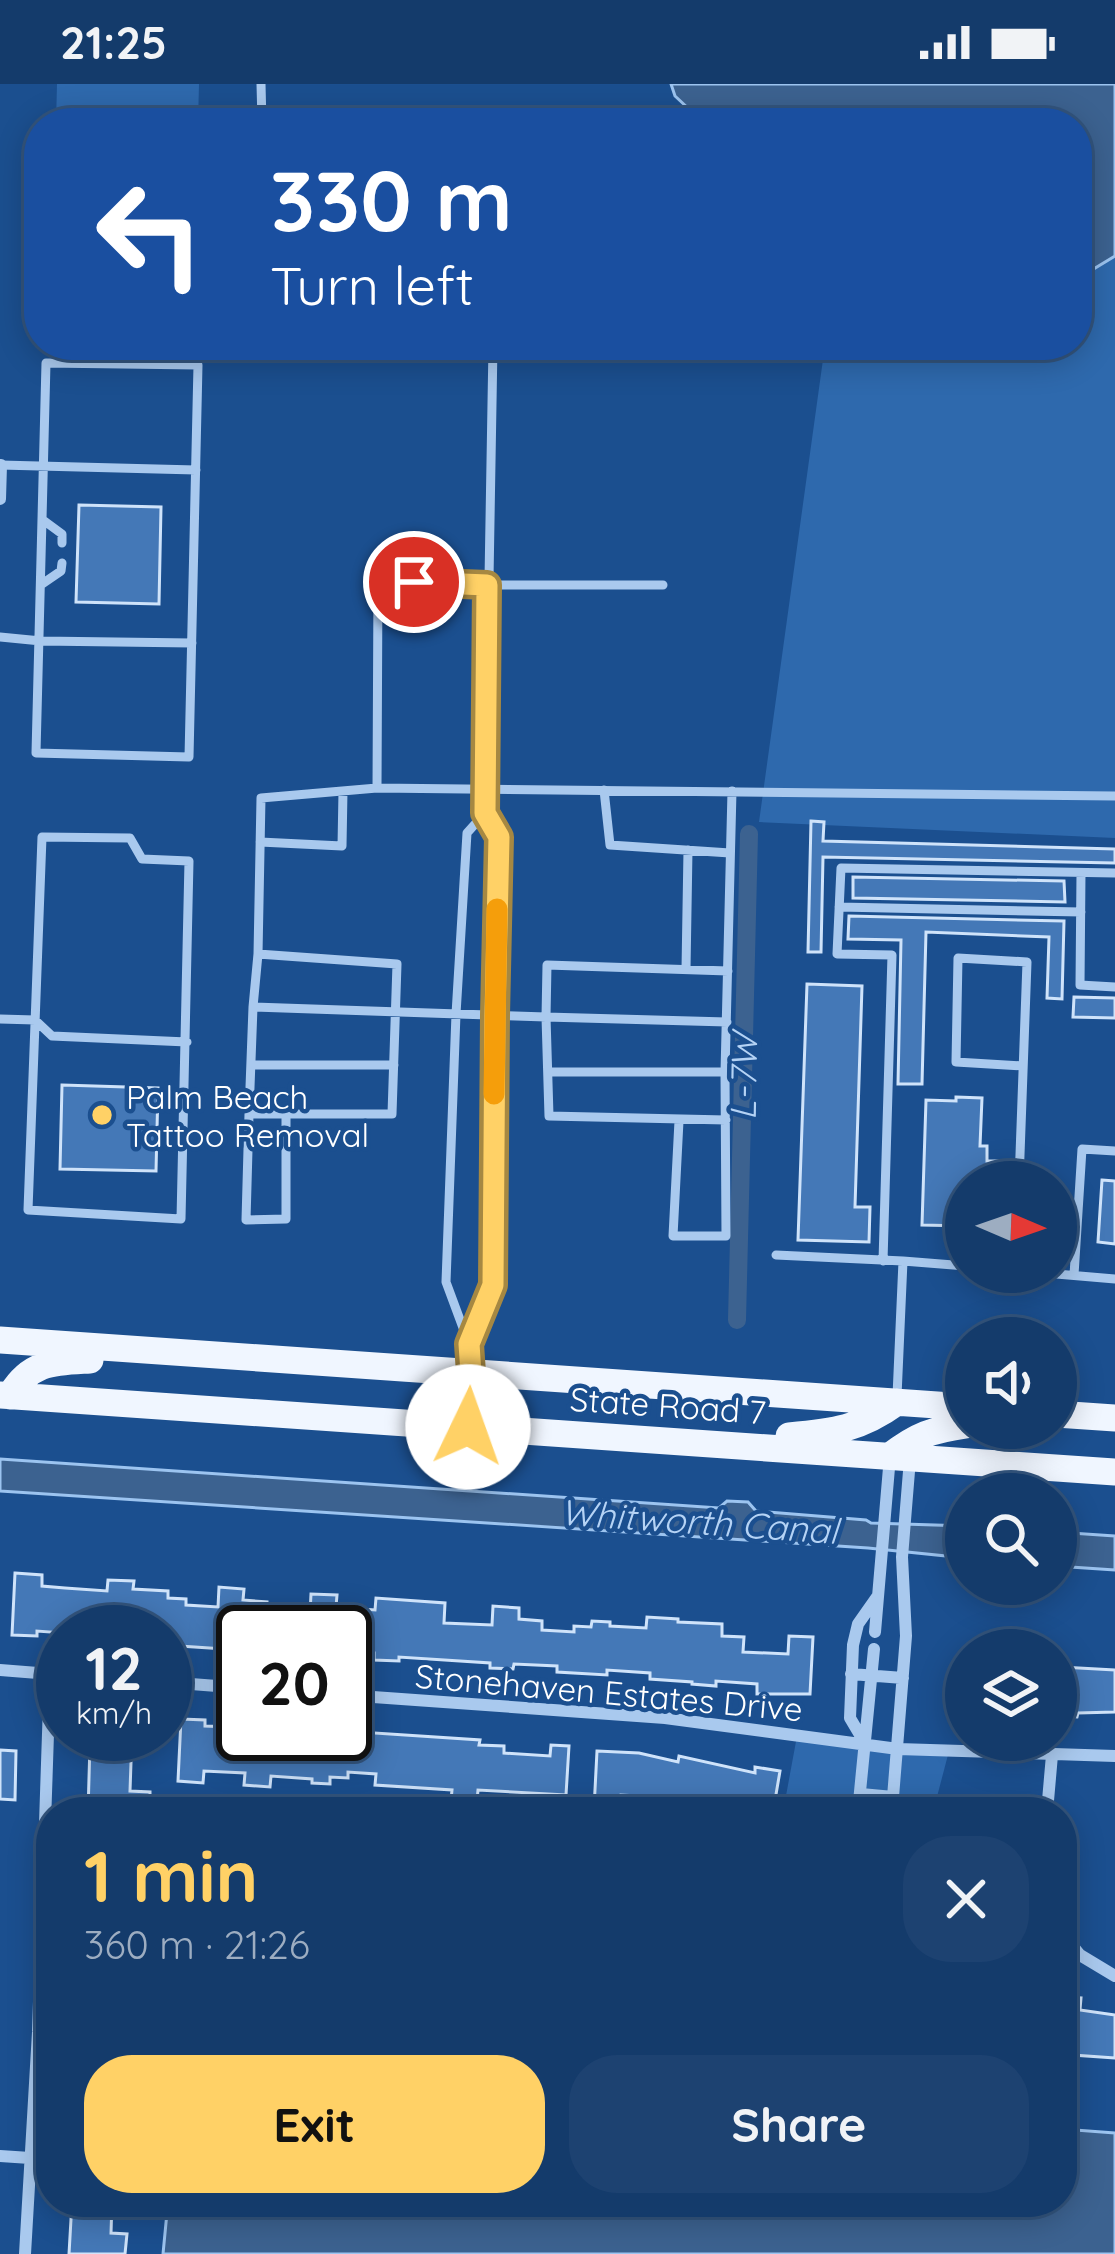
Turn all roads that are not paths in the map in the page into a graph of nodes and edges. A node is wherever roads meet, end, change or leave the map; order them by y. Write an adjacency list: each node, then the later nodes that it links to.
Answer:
1 (493, 360): 10 (lane)
2 (0, 465): 3 (lane); 5 (street)
3 (44, 466): 4 (lane); 4 (lane); 6 (lane)
4 (196, 470): 14 (lane)
5 (0, 499)
6 (43, 520): 7 (lane); 9 (lane)
7 (62, 543)
8 (62, 563): 9 (lane)
9 (42, 584): 13 (lane)
10 (487, 585): 11 (lane); 15 (lane); 17 (lane)
11 (663, 585)
12 (0, 637): 13 (lane)
13 (41, 640): 14 (lane); 14 (lane)
14 (192, 643)
15 (377, 788): 16 (lane); 17 (lane)
16 (343, 790): 22 (lane); 22 (lane)
17 (487, 790): 18 (lane); 21 (lane)
18 (604, 790): 19 (lane); 23 (lane)
19 (732, 791): 20 (lane); 24 (lane)
20 (1115, 796)
21 (485, 813): 35 (lane); 36 (lane)
22 (260, 842): 29 (lane)
23 (688, 850): 24 (lane); 30 (lane)
24 (730, 853): 31 (lane)
25 (1082, 873): 26 (lane); 27 (lane); 28 (lane)
26 (1115, 873)
27 (839, 907): 28 (lane); 55 (lane)
28 (1081, 912): 32 (lane)
29 (257, 955): 33 (lane); 34 (lane)
30 (686, 969): 31 (lane); 37 (lane)
31 (728, 971): 40 (lane)
32 (1115, 987)
33 (253, 1007): 34 (lane); 42 (lane)
34 (396, 1012): 35 (lane); 43 (lane)
35 (456, 1014): 36 (lane); 61 (lane)
36 (495, 1015): 37 (lane); 61 (lane)
37 (546, 1017): 40 (lane); 45 (lane)
38 (0, 1019): 39 (lane)
39 (35, 1020): 41 (lane); 41 (lane); 41 (lane)
40 (727, 1022): 46 (lane)
41 (187, 1042)
42 (251, 1065): 43 (lane); 48 (lane)
43 (394, 1065): 47 (lane)
44 (1023, 1066): 44 (lane); 52 (lane)
45 (548, 1072): 46 (lane); 50 (lane)
46 (725, 1072): 49 (lane)
47 (286, 1113): 48 (lane); 48 (lane)
48 (249, 1114)
49 (726, 1120): 50 (lane); 50 (lane)
50 (679, 1121)
51 (1115, 1151): 53 (lane)
52 (1020, 1161)
53 (1077, 1239)
54 (776, 1256): 55 (lane)
55 (883, 1261): 56 (lane)
56 (903, 1261): 57 (lane); 65 (lane)
57 (945, 1264)
58 (1077, 1275): 59 (lane)
59 (1115, 1279)
60 (0, 1340): 62 (main road, State Road 7)
61 (469, 1344): 63 (lane)
62 (214, 1354): 63 (main road, State Road 7); 64 (main road)
63 (471, 1373): 65 (main road, State Road 7); 69 (lane)
64 (5, 1395): 69 (main road, State Road 7)
65 (897, 1402): 66 (main road, State Road 7); 71 (main road)
66 (945, 1405)
67 (1077, 1415): 68 (main road)
68 (1115, 1418)
69 (468, 1427): 71 (main road, State Road 7)
70 (945, 1428): 72 (main road)
71 (701, 1444): 72 (main road, State Road 7)
72 (900, 1457): 73 (main road, State Road 7); 74 (street, Stonehaven Estates Drive); 81 (street)
73 (1115, 1472)
74 (879, 1595): 75 (street, Stonehaven Estates Drive); 79 (street, Stonehaven Estates Drive)
75 (875, 1632)
76 (874, 1649): 80 (street)
77 (0, 1670): 78 (street)
78 (36, 1673)
79 (851, 1674): 80 (street); 83 (street, Stonehaven Estates Drive)
80 (872, 1676): 81 (street); 83 (street)
81 (903, 1678): 84 (street)
82 (372, 1697): 83 (street, Stonehaven Estates Drive)
83 (867, 1746): 84 (street, Stonehaven Estates Drive); 90 (street)
84 (898, 1749): 85 (street, Stonehaven Estates Drive); 93 (street)
85 (945, 1751)
86 (1077, 1755): 87 (street, Stonehaven Estates Drive)
87 (1115, 1756)
88 (52, 1761): 91 (street)
89 (1051, 1761): 94 (street)
90 (861, 1794): 92 (street); 93 (street)
91 (50, 1797)
92 (860, 1797)
93 (893, 1797)
94 (1048, 1797)
95 (1077, 1951): 96 (street)
96 (1115, 1976)
97 (36, 2064): 99 (street)
98 (0, 2156): 99 (street)
99 (30, 2158): 100 (street)
100 (25, 2254)

